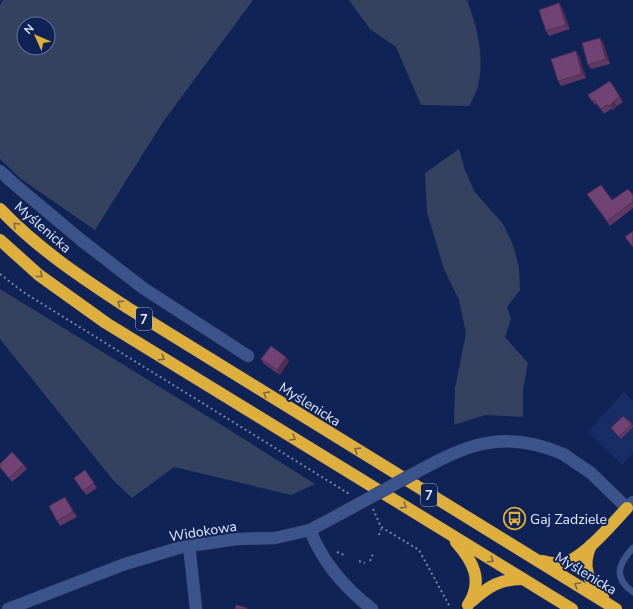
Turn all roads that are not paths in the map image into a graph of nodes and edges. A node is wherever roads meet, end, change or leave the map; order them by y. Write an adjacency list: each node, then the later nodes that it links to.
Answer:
1 (0, 171): 4 (street)
2 (0, 209): 11 (highway, Myślenicka / 7, one-way to 2)
3 (0, 240): 7 (highway, 7, one-way to 7)
4 (248, 356)
5 (630, 508): 6 (street, Widokowa, bridge); 8 (highway)
6 (310, 530): 9 (street, Widokowa); 18 (street)
7 (446, 532): 12 (highway, 7, one-way to 12); 15 (highway)
8 (592, 544): 11 (highway); 14 (highway)
9 (188, 545): 16 (street, Widokowa); 17 (street)
10 (633, 548): 13 (lane)
11 (535, 560): 14 (highway, Myślenicka / 7, one-way to 11)
12 (523, 579): 15 (highway); 19 (highway, 7)
13 (633, 592)
14 (613, 607)
15 (463, 608)
16 (8, 609)
17 (196, 609)
18 (372, 609)
19 (572, 609)

